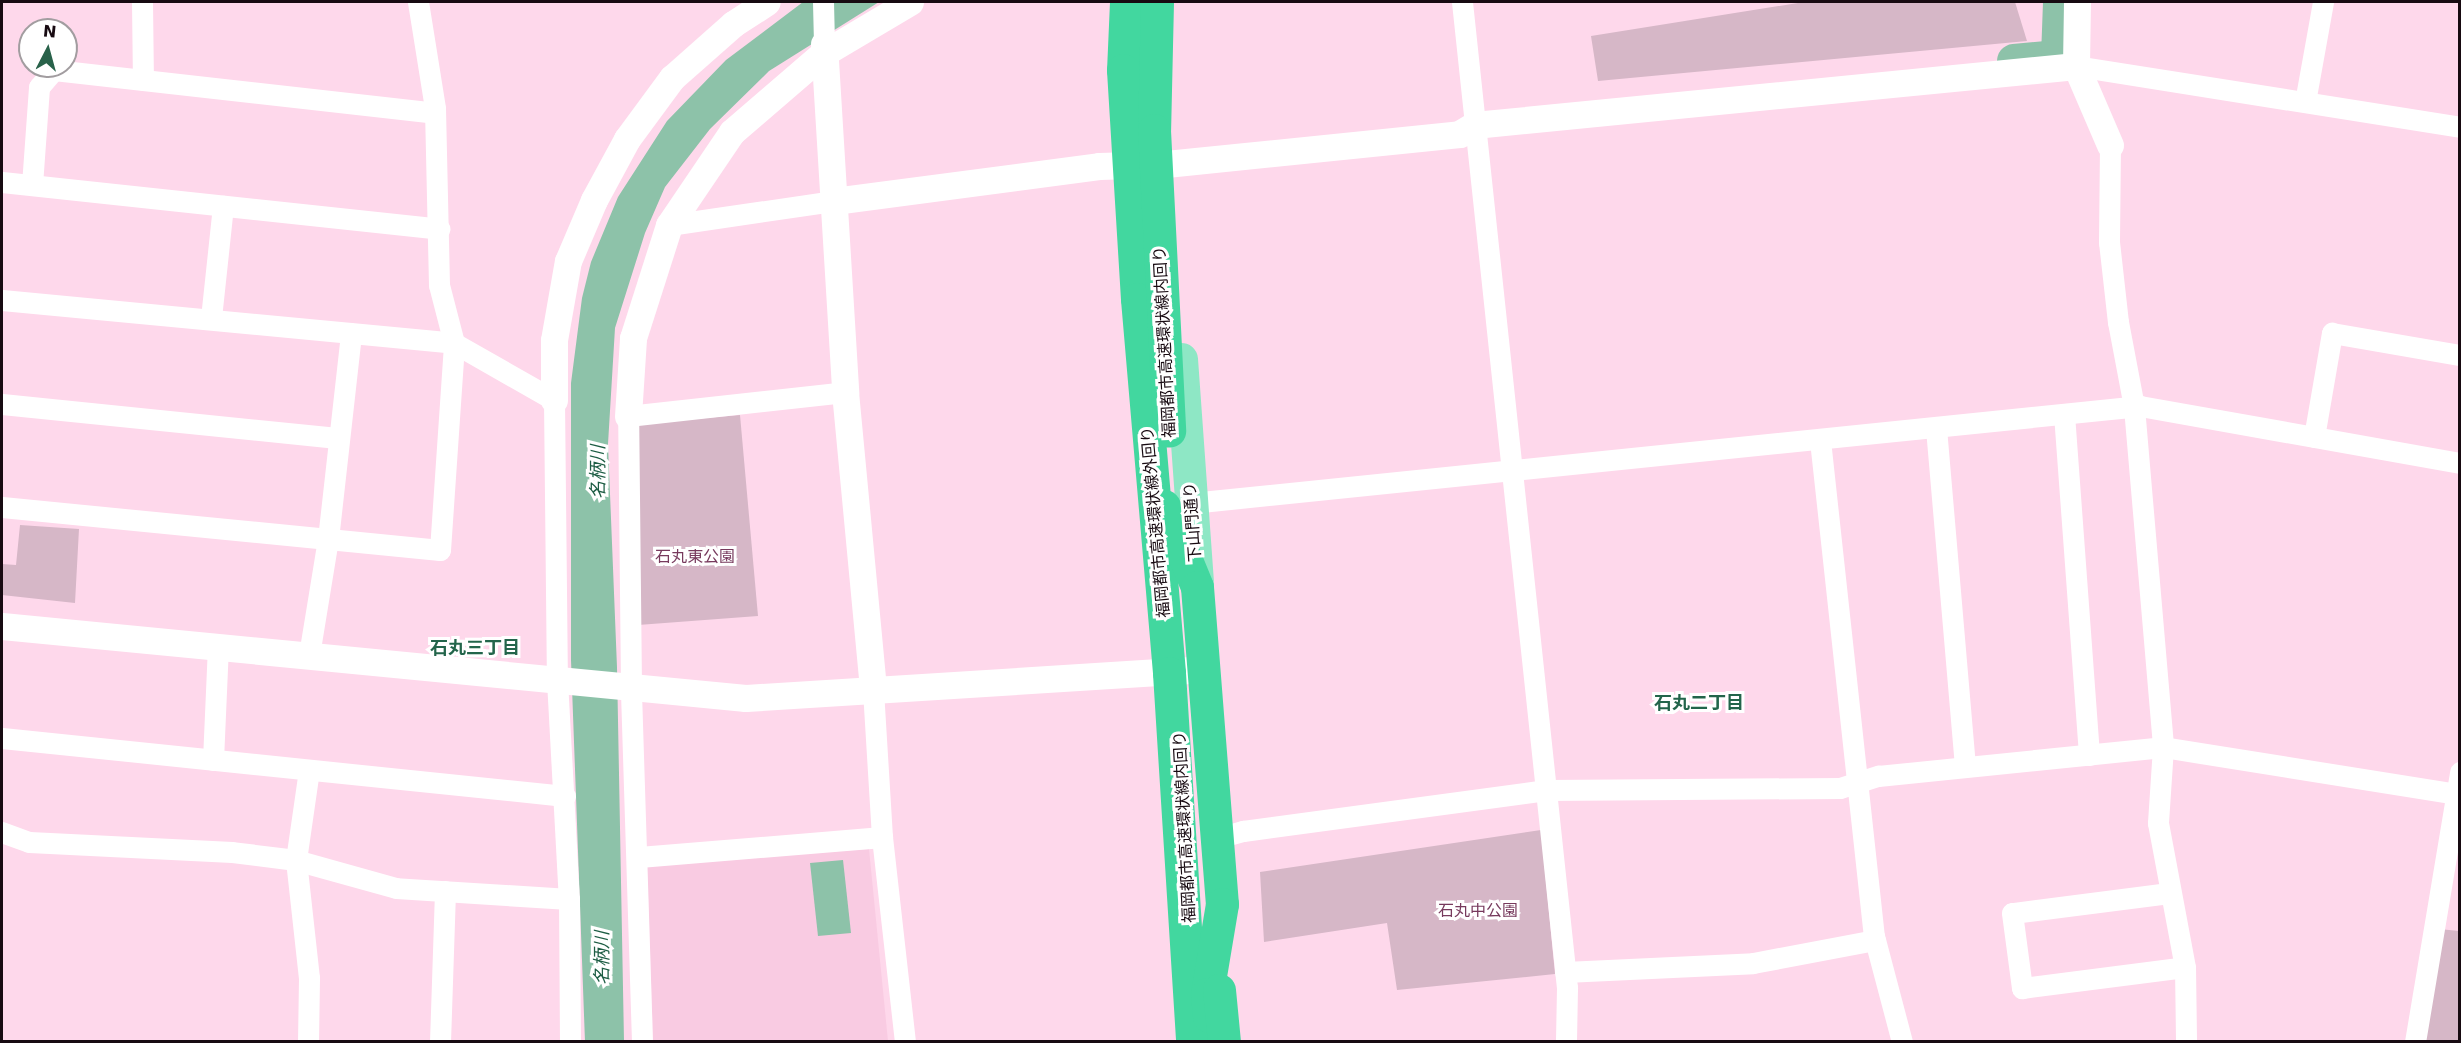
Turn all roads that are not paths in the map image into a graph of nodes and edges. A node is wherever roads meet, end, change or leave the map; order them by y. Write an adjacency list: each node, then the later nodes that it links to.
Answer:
1 (142, 2): 14 (street)
2 (418, 2): 16 (street)
3 (767, 2): 34 (street)
4 (823, 2): 12 (street)
5 (910, 2): 12 (street)
6 (1120, 2): 21 (main road, 下山門通り)
7 (1126, 2): 45 (highway, 福岡都市高速環状線外回り)
8 (1156, 2): 20 (main road, 下山門通り); 52 (highway, 福岡都市高速環状線内回り)
9 (1462, 2): 17 (street)
10 (2077, 2): 13 (street)
11 (2323, 2): 15 (street)
12 (824, 48): 24 (street); 26 (street)
13 (2076, 66): 15 (street); 17 (street); 19 (street)
14 (143, 80): 16 (street); 23 (street)
15 (2305, 102): 18 (street)
16 (435, 113): 27 (street)
17 (1474, 125): 20 (street); 44 (street)
18 (2460, 127)
19 (2110, 145): 36 (street)
20 (1166, 164): 21 (street); 46 (main road, 下山門通り)
21 (1132, 165): 24 (street); 52 (main road, 下山門通り)
22 (2, 182): 23 (street)
23 (32, 185): 25 (street)
24 (834, 201): 26 (street); 33 (street)
25 (223, 206): 27 (street); 29 (street)
26 (669, 225): 38 (street)
27 (439, 230): 31 (street)
28 (2, 300): 29 (street)
29 (211, 318): 30 (street)
30 (351, 333): 31 (street); 41 (street)
31 (454, 343): 34 (street); 48 (street)
32 (2460, 355): 40 (street)
33 (845, 392): 38 (street); 55 (street)
34 (554, 400): 53 (street)
35 (2, 404): 41 (street)
36 (2134, 407): 37 (street); 40 (street); 57 (street)
37 (2064, 414): 39 (street); 58 (street)
38 (628, 416): 54 (street)
39 (1936, 428): 42 (street); 60 (street)
40 (2314, 437): 43 (street)
41 (337, 438): 48 (street)
42 (1820, 440): 44 (street); 63 (street)
43 (2460, 463)
44 (1514, 468): 46 (street); 64 (street)
45 (1152, 478): 83 (highway, 福岡都市高速環状線外回り); 85 (highway)
46 (1191, 503): 52 (main road, 下山門通り)
47 (2, 507): 48 (street)
48 (328, 539): 51 (street)
49 (2, 626): 50 (street)
50 (218, 647): 51 (street); 59 (street)
51 (309, 655): 53 (street)
52 (1184, 671): 55 (street); 69 (main road, 下山門通り); 83 (main road, 下山門通り); 84 (highway, 福岡都市高速環状線内回り); 86 (highway)
53 (557, 680): 54 (street); 66 (street)
54 (631, 687): 55 (street); 70 (street)
55 (873, 690): 68 (street)
56 (2, 738): 59 (street)
57 (2163, 747): 58 (street); 65 (street); 73 (street)
58 (2089, 755): 60 (street)
59 (213, 760): 61 (street)
60 (1965, 767): 63 (street)
61 (309, 770): 66 (street); 71 (street)
62 (2460, 772): 65 (street)
63 (1858, 783): 64 (street); 75 (street)
64 (1546, 790): 69 (street); 77 (street)
65 (2456, 794): 91 (street)
66 (565, 796): 74 (street)
67 (2, 832): 71 (street)
68 (882, 837): 70 (street); 82 (street)
69 (1218, 838): 87 (main road, 下山門通り)
70 (639, 857): 81 (street)
71 (296, 860): 72 (street); 78 (street)
72 (445, 891): 74 (street); 79 (street)
73 (2169, 893): 76 (street); 76 (street)
74 (569, 899): 80 (street)
75 (1875, 940): 77 (street); 89 (street)
76 (2185, 967): 90 (street)
77 (1565, 972): 88 (street)
78 (308, 1041)
79 (440, 1041)
80 (570, 1041)
81 (642, 1041)
82 (905, 1041)
83 (1191, 1041)
84 (1198, 1041)
85 (1211, 1041)
86 (1224, 1041)
87 (1232, 1041)
88 (1566, 1041)
89 (1902, 1041)
90 (2186, 1041)
91 (2415, 1041)

